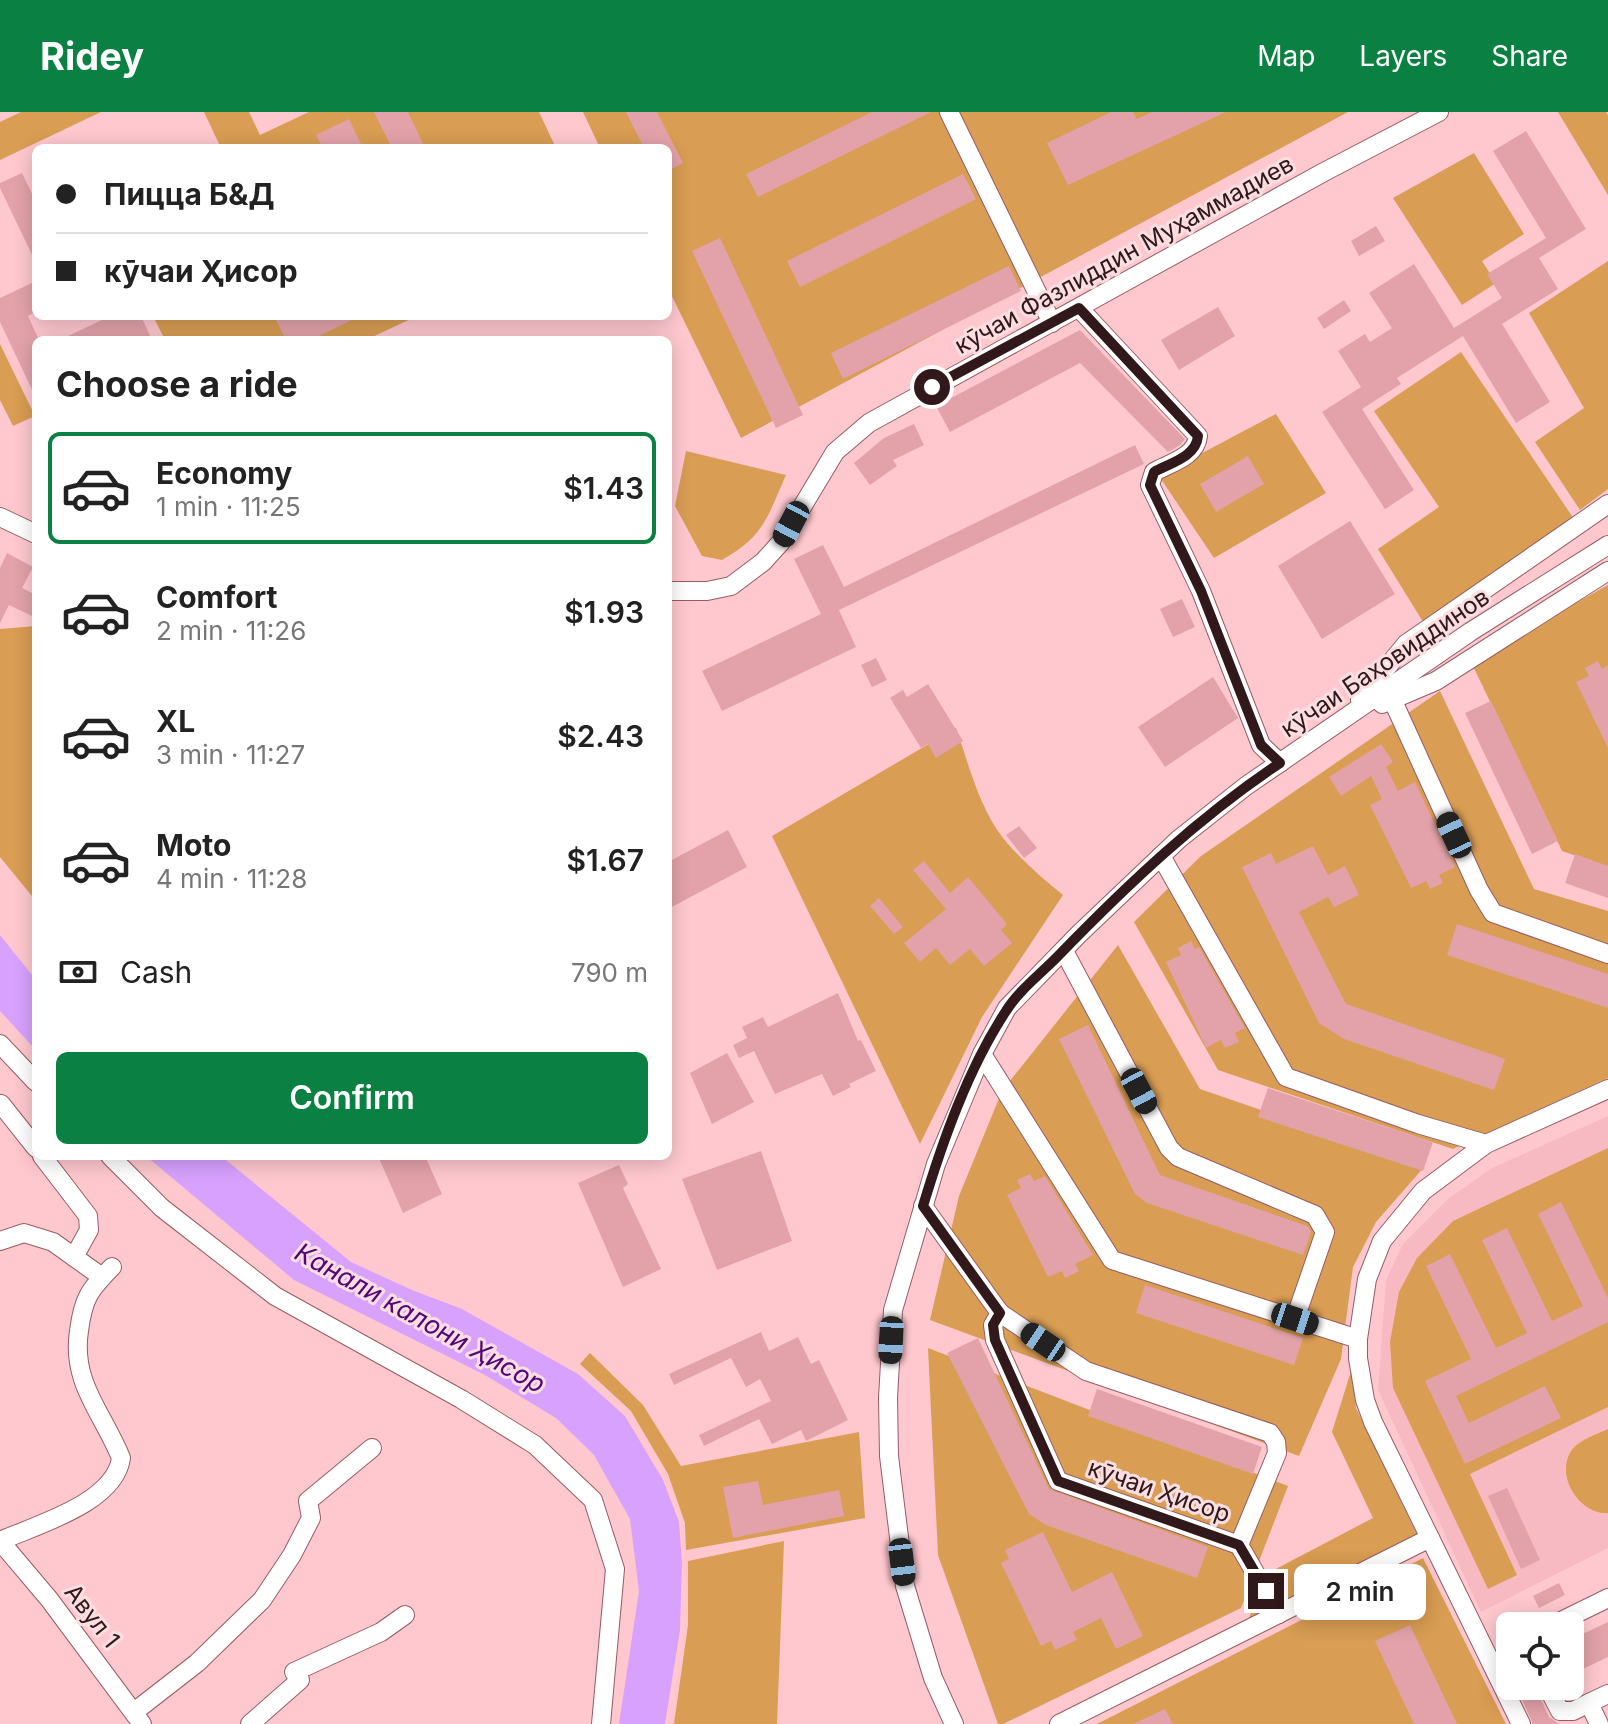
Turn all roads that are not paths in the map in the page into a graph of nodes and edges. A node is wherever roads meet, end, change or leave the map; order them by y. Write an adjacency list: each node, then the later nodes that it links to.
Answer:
1 (949, 112): 4 (street)
2 (1439, 112): 3 (street, кӯчаи Фазлиддин Муҳаммадиев)
3 (1079, 308): 4 (street, кӯчаи Фазлиддин Муҳаммадиев); 13 (street)
4 (1052, 323): 10 (street, кӯчаи Фазлиддин Муҳаммадиев)
5 (1608, 504): 12 (street)
6 (0, 517): 7 (street)
7 (32, 532)
8 (1608, 545): 12 (street, кӯчаи Баҳовиддинов)
9 (1608, 571): 11 (street)
10 (672, 591)
11 (1392, 699): 12 (street); 16 (street, кӯчаи Баҳовиддинов)
12 (1343, 720): 13 (street, кӯчаи Баҳовиддинов)
13 (1280, 763): 14 (street, кӯчаи Баҳовиддинов)
14 (1161, 856): 15 (street, кӯчаи Баҳовиддинов); 23 (street)
15 (1064, 951): 18 (street, кӯчаи Баҳовиддинов); 30 (street)
16 (1608, 954)
17 (0, 1044): 19 (street)
18 (982, 1054): 26 (street, кӯчаи Баҳовиддинов); 30 (street)
19 (32, 1078)
20 (1608, 1089): 23 (street)
21 (1, 1104): 22 (street)
22 (32, 1143)
23 (1486, 1144): 31 (street)
24 (45, 1160): 28 (street)
25 (114, 1160): 46 (street)
26 (923, 1206): 29 (street); 47 (street, кӯчаи Баҳовиддинов)
27 (0, 1241): 28 (street)
28 (74, 1257): 34 (street)
29 (1000, 1313): 35 (street, кӯчаи Ҳисор); 35 (street)
30 (1295, 1319): 31 (street)
31 (1358, 1339): 33 (street)
32 (372, 1448): 44 (street)
33 (1430, 1538): 38 (street); 49 (street)
34 (0, 1541): 44 (street, Авул 1)
35 (1239, 1545): 38 (street, кӯчаи Ҳисор)
36 (1608, 1598): 37 (street)
37 (1580, 1612)
38 (1279, 1614): 43 (street)
39 (405, 1615): 45 (street)
40 (1608, 1694): 42 (street)
41 (1554, 1700): 42 (street)
42 (1589, 1703): 50 (street)
43 (1094, 1716): 48 (street)
44 (138, 1718)
45 (250, 1724)
46 (601, 1724)
47 (954, 1724)
48 (1059, 1724)
49 (1521, 1724)
50 (1599, 1724)

